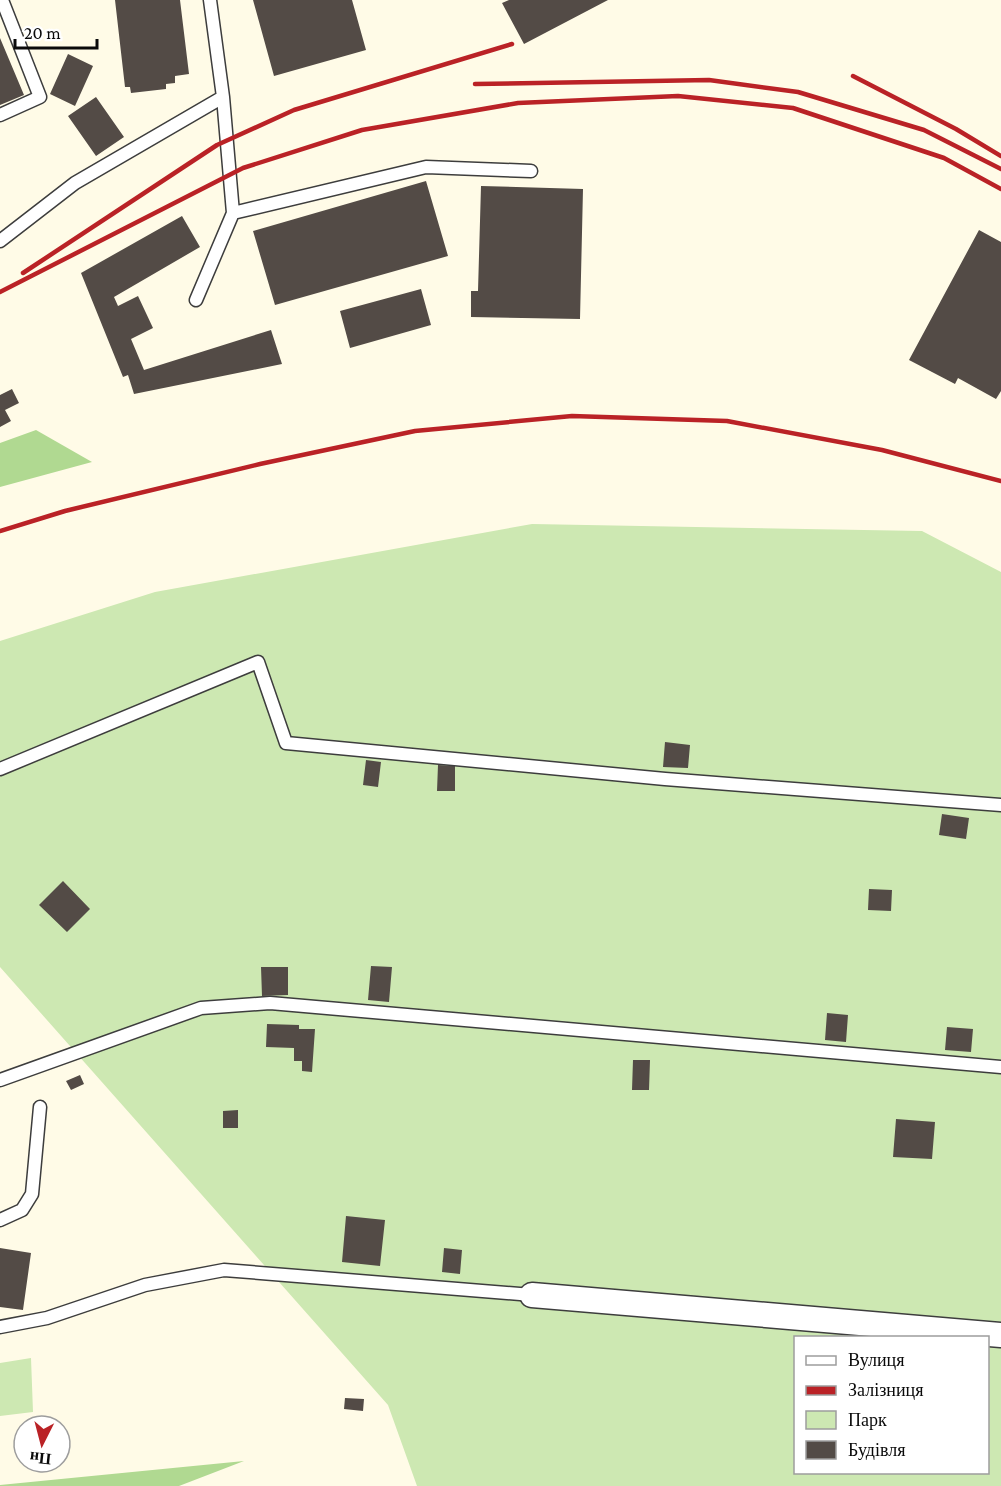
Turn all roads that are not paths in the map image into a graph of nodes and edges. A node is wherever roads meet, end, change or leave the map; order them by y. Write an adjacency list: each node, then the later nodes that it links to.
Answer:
1 (2, 0): 4 (lane)
2 (210, 0): 3 (lane)
3 (223, 97): 6 (lane); 7 (lane)
4 (0, 115)
5 (531, 171): 6 (lane)
6 (233, 213): 8 (lane)
7 (0, 241)
8 (196, 300)
9 (0, 769): 10 (lane)
10 (1001, 805)
11 (1001, 1067): 12 (lane)
12 (0, 1080)
13 (40, 1107): 14 (lane)
14 (0, 1220)
15 (532, 1295): 16 (lane); 17 (street)
16 (0, 1327)
17 (1001, 1335)

